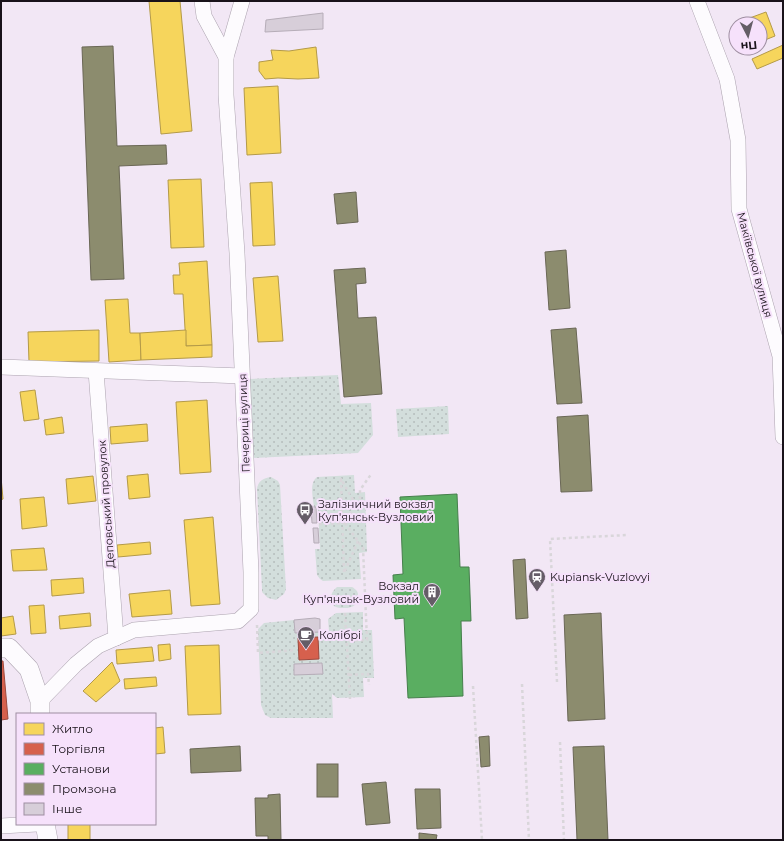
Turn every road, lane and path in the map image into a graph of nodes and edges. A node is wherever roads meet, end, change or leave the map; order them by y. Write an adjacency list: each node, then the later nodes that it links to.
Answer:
1 (202, 1): 4 (street, Печериці вулиця)
2 (242, 1): 4 (street)
3 (697, 1): 5 (street, Макіївської вулиця)
4 (226, 57): 8 (street, Печериці вулиця)
5 (782, 356): 9 (street, Макіївської вулиця)
6 (1, 367): 7 (street)
7 (96, 371): 8 (street); 20 (street, Деповський провулок)
8 (242, 376): 20 (street, Печериці вулиця)
9 (783, 437)
10 (372, 473): 11 (path)
11 (356, 505): 12 (path); 12 (path)
12 (344, 522): 13 (path); 15 (path); 15 (path)
13 (319, 524)
14 (627, 535): 25 (path)
15 (358, 541): 17 (path)
16 (394, 596): 17 (path)
17 (365, 597): 21 (path)
18 (346, 613): 21 (path)
19 (257, 622): 23 (path)
20 (116, 638): 30 (street, Печериці вулиця)
21 (347, 642): 24 (path)
22 (1, 648): 30 (street)
23 (296, 650)
24 (348, 675): 26 (path); 29 (path)
25 (557, 682)
26 (369, 684)
27 (522, 684): 37 (path)
28 (473, 686): 36 (path)
29 (350, 699)
30 (40, 707)
31 (560, 742): 38 (path)
32 (19, 825): 34 (street)
33 (45, 825): 35 (street)
34 (1, 826)
35 (48, 840)
36 (482, 840)
37 (529, 840)
38 (564, 840)

